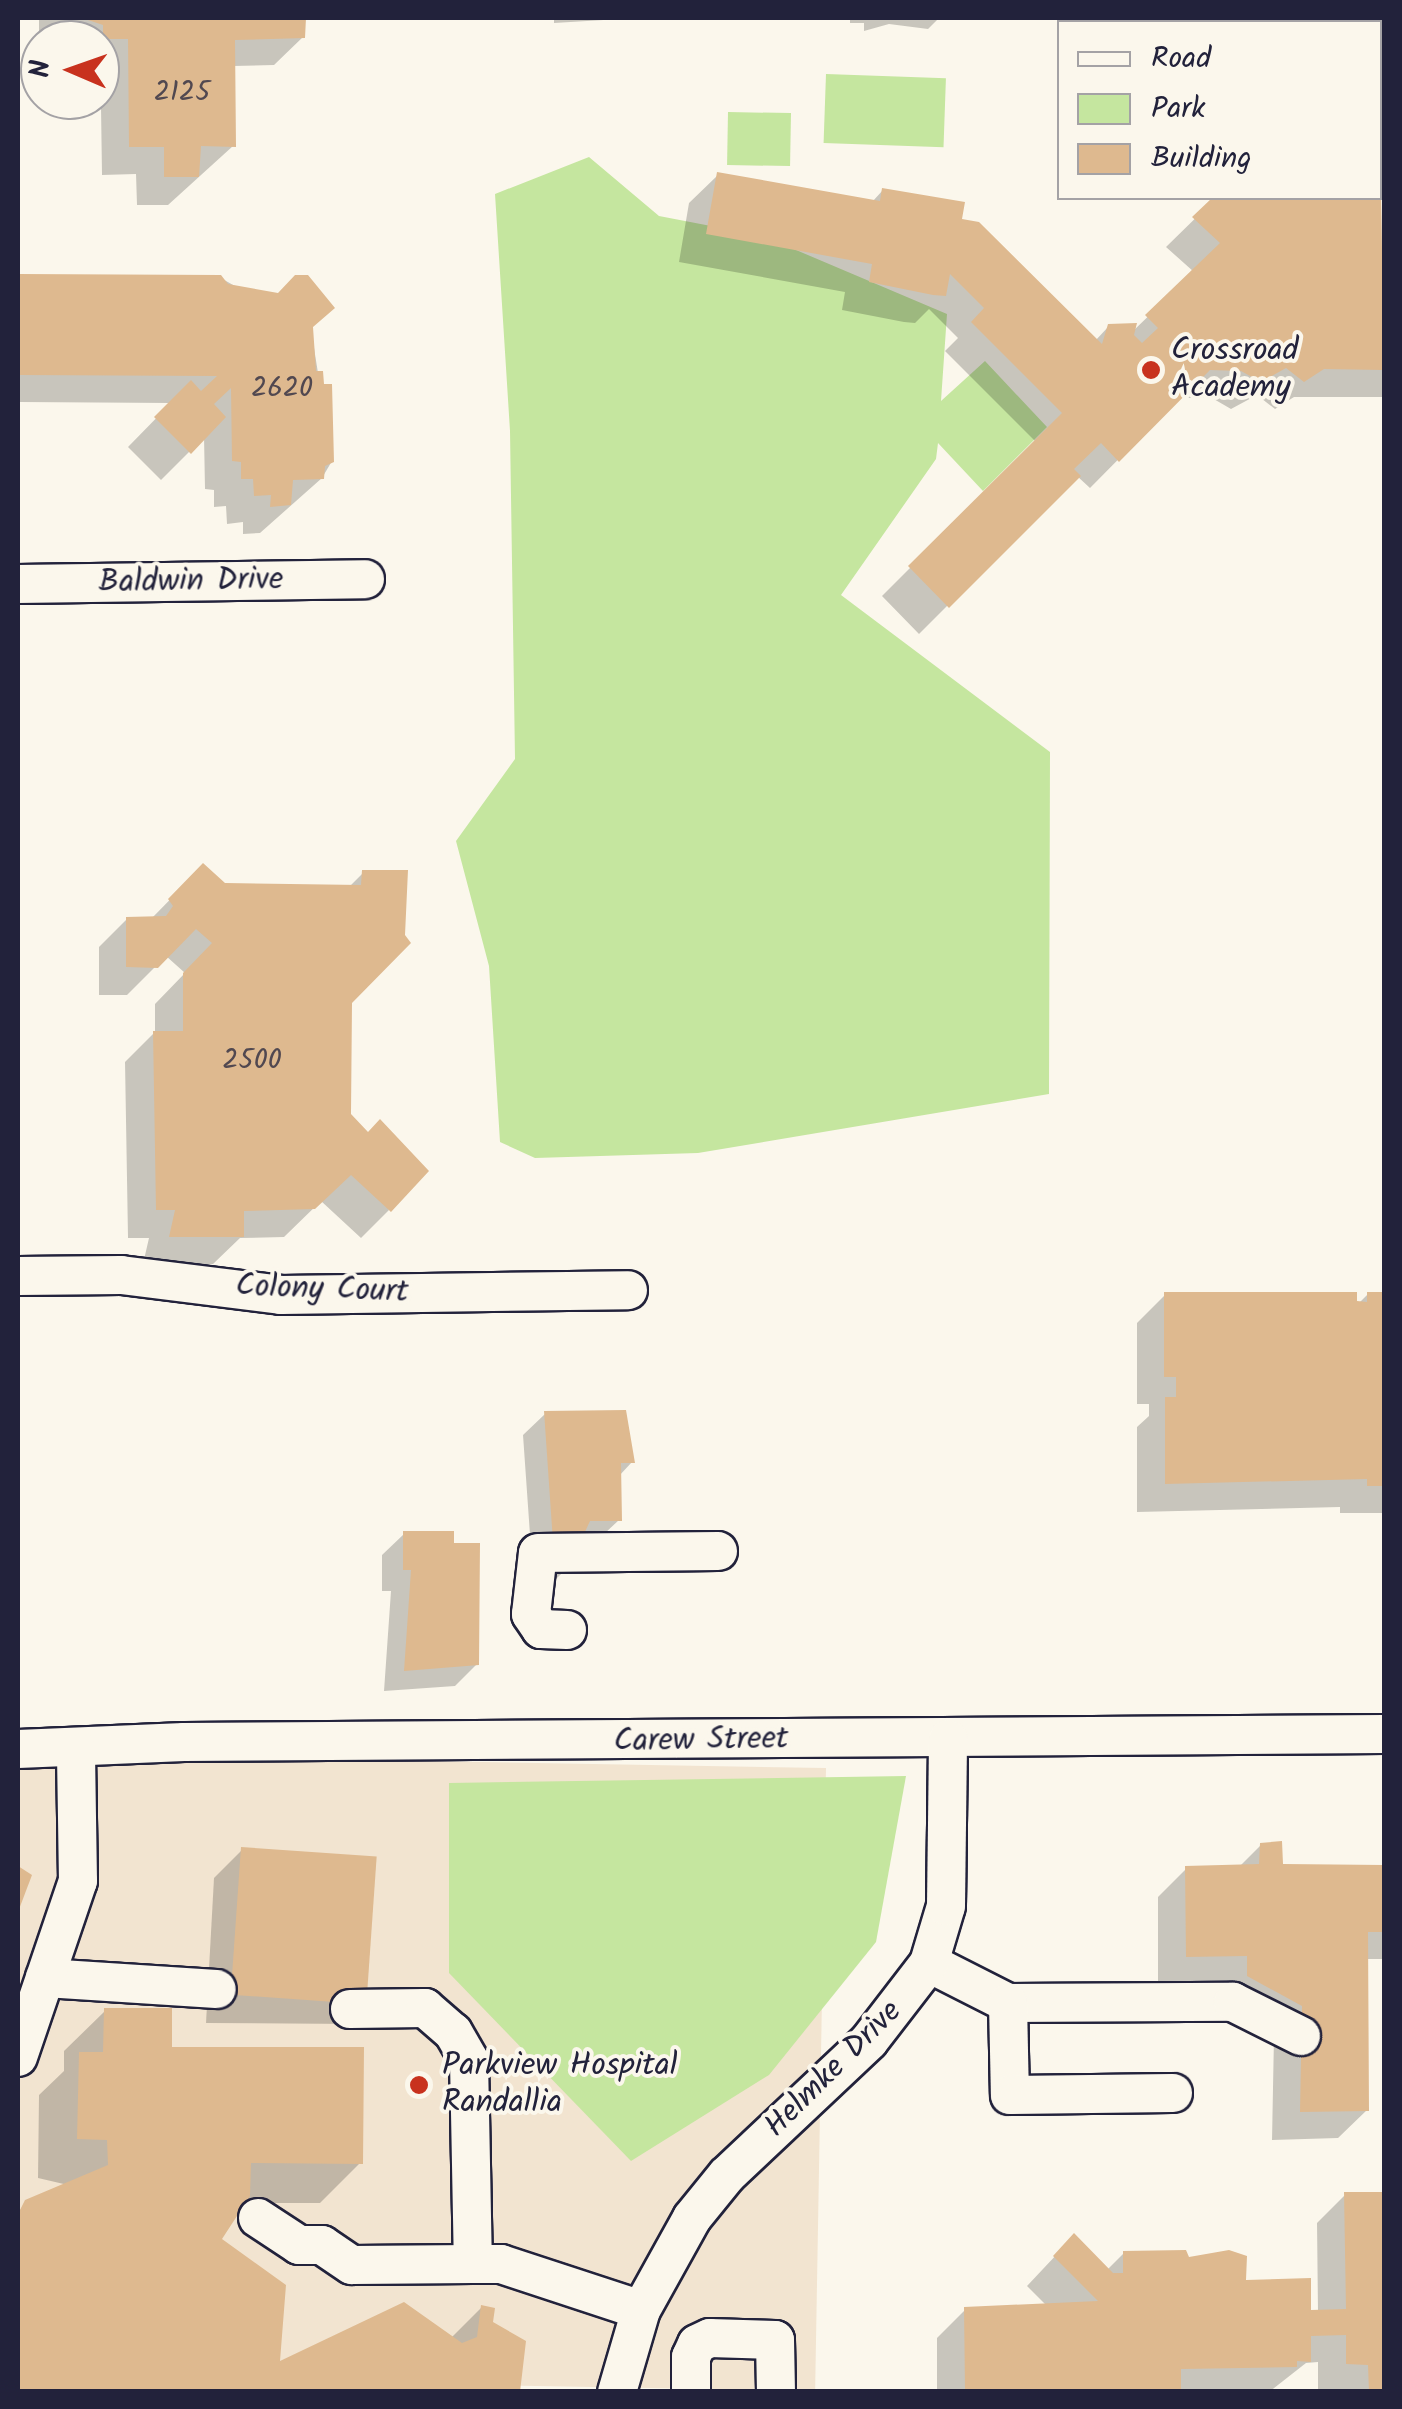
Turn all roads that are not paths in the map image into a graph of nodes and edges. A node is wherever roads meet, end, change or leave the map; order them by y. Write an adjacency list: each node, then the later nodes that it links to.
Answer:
1 (365, 579): 2 (street, Baldwin Drive)
2 (18, 584)
3 (18, 1276): 4 (street, Colony Court)
4 (628, 1290)
5 (718, 1551): 6 (street)
6 (567, 1630)
7 (1384, 1734): 8 (street, Carew Street)
8 (948, 1739): 9 (street, Carew Street); 11 (street, Helmke Drive)
9 (76, 1748): 10 (street, Carew Street); 12 (street)
10 (18, 1749)
11 (929, 1963): 14 (street); 21 (street, Helmke Drive)
12 (45, 1978): 13 (street); 17 (street)
13 (218, 1989)
14 (1008, 2004): 16 (street); 18 (street)
15 (350, 2009): 20 (street)
16 (1301, 2036)
17 (18, 2057)
18 (1174, 2093)
19 (258, 2218): 20 (street)
20 (473, 2264): 21 (street)
21 (640, 2310): 22 (street, Helmke Drive)
22 (617, 2392)
23 (690, 2392): 24 (street)
24 (776, 2392)

